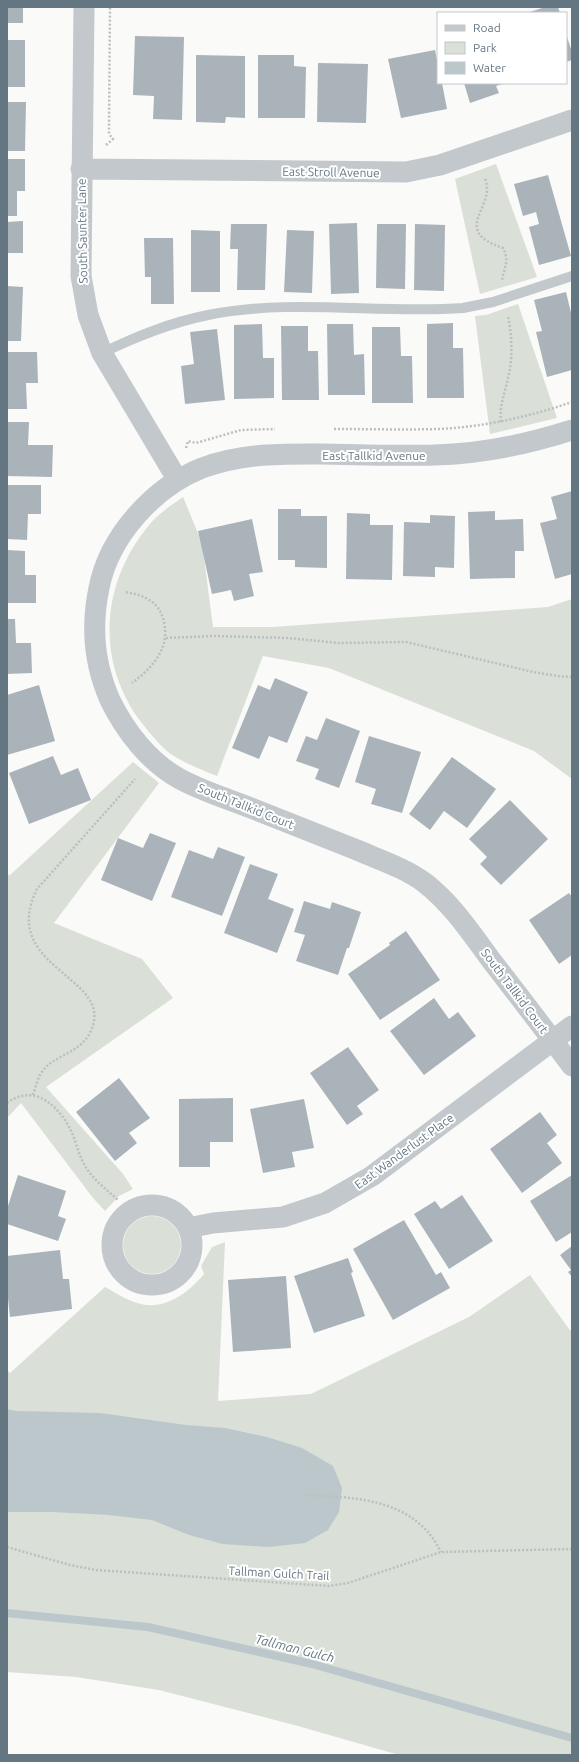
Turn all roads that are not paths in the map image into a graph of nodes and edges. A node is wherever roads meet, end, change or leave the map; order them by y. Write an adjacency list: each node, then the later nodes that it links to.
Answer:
1 (84, 7): 3 (street, South Saunter Lane)
2 (572, 120): 3 (street, East Stroll Avenue)
3 (82, 168): 5 (street, South Saunter Lane)
4 (572, 276): 5 (lane)
5 (102, 353): 7 (street, South Saunter Lane)
6 (572, 430): 7 (street, East Tallkid Avenue)
7 (177, 480): 9 (street, South Tallkid Court)
8 (572, 1026): 9 (street, East Wanderlust Place)
9 (553, 1041): 10 (street, South Tallkid Court); 11 (street, East Wanderlust Place)
10 (572, 1066)
11 (188, 1228)

